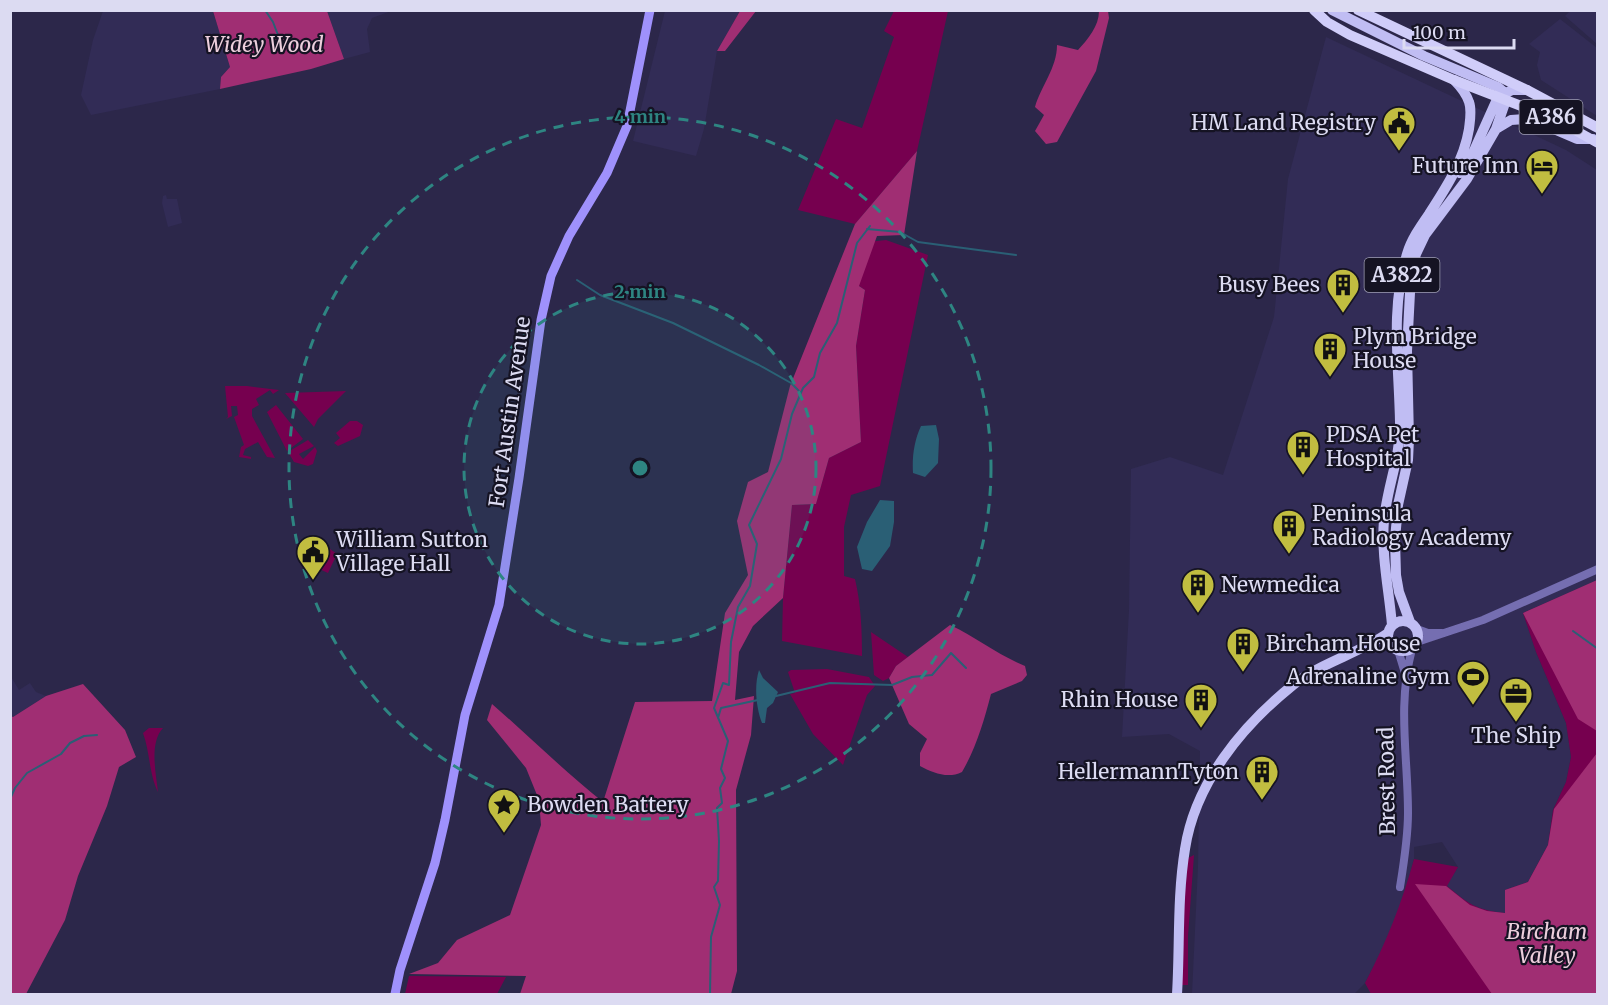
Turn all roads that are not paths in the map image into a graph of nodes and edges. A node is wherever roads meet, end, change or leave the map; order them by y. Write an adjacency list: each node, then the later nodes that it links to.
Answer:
1 (651, 10): 19 (main road, Fort Austin Avenue)
2 (1314, 10): 5 (highway, A386)
3 (1332, 10): 7 (main road)
4 (1358, 10): 6 (highway, A386)
5 (1454, 80): 7 (highway, A386); 11 (main road, A3822)
6 (1527, 90): 7 (main road); 8 (highway, A386)
7 (1501, 101): 9 (main road, A3822); 10 (highway, A386); 11 (main road, A3822)
8 (1598, 128)
9 (1496, 129): 10 (main road); 13 (main road, A3822)
10 (1595, 141)
11 (1430, 212): 15 (main road, A3822)
12 (1598, 569): 14 (street)
13 (1414, 625): 14 (street); 15 (main road); 16 (main road, A3822)
14 (1447, 633): 16 (street)
15 (1392, 638): 16 (main road); 17 (street, Brest Road); 20 (main road)
16 (1414, 645): 17 (street, Brest Road)
17 (1405, 674): 18 (street, Brest Road)
18 (1400, 886)
19 (395, 994)
20 (1178, 994)

